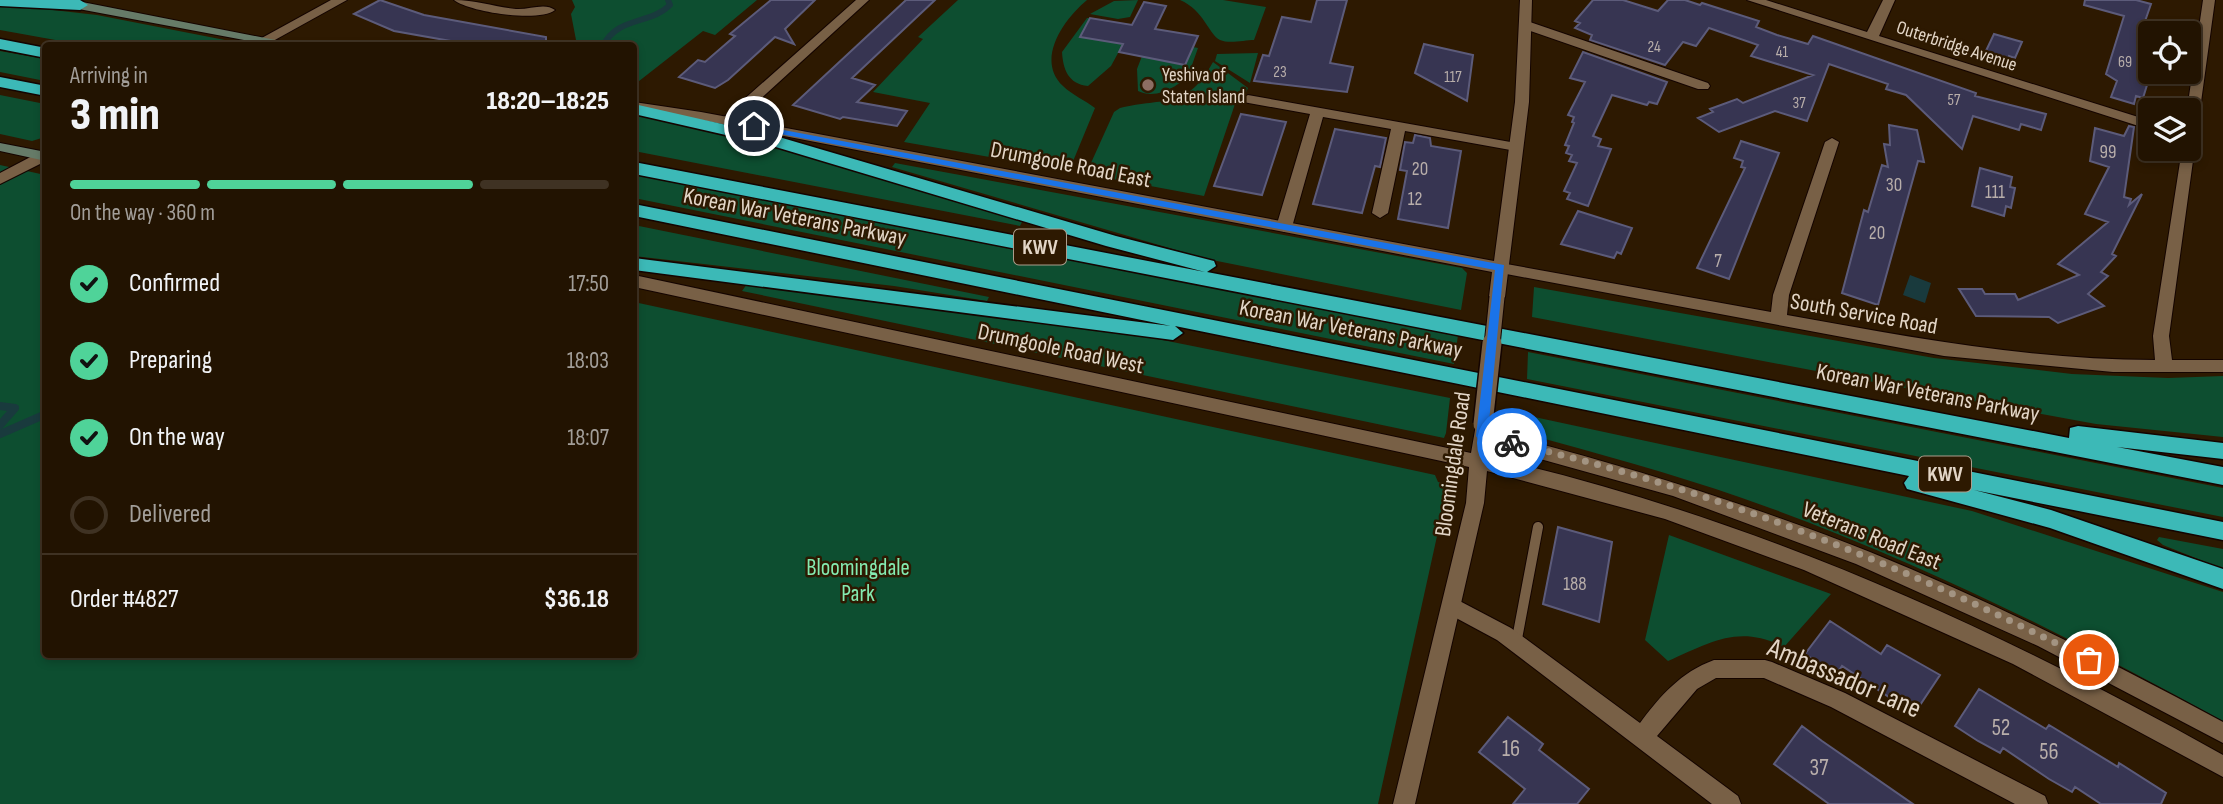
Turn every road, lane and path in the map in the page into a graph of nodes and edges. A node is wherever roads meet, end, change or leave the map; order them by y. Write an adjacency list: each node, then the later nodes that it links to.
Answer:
1 (52, 0): 10 (main road)
2 (341, 0): 14 (street)
3 (460, 0): 11 (street)
4 (863, 0): 25 (street)
5 (1526, 0): 12 (street, Bloomingdale Road)
6 (1753, 0): 13 (street, Outerbridge Avenue)
7 (1889, 0): 13 (street)
8 (2209, 0): 20 (street)
9 (0, 1): 10 (highway)
10 (79, 5): 14 (main road)
11 (549, 10)
12 (1527, 25): 18 (street); 30 (street, Bloomingdale Road)
13 (1871, 37): 26 (street, Outerbridge Avenue)
14 (259, 42)
15 (0, 44): 16 (highway)
16 (42, 52)
17 (0, 82): 19 (highway)
18 (1703, 86)
19 (42, 90)
20 (2196, 98)
21 (1248, 99): 24 (street)
22 (637, 108): 25 (street, Drumgoole Road East)
23 (637, 109): 43 (highway)
24 (1318, 111): 27 (street); 38 (street)
25 (728, 121): 38 (street, Drumgoole Road East)
26 (2138, 122)
27 (1399, 126): 30 (street); 37 (street)
28 (1832, 142): 42 (street)
29 (0, 147): 31 (main road)
30 (1516, 147): 40 (street, Bloomingdale Road)
31 (42, 155)
32 (42, 158): 35 (street)
33 (2187, 161): 46 (street)
34 (637, 168): 43 (highway, Korean War Veterans Parkway / KWV)
35 (0, 179)
36 (637, 211): 44 (highway, Korean War Veterans Parkway / KWV)
37 (1380, 214)
38 (1284, 227): 40 (street, Drumgoole Road East)
39 (637, 264): 44 (highway)
40 (1501, 268): 42 (street, South Service Road); 49 (street, Bloomingdale Road, bridge)
41 (637, 282): 51 (street, Drumgoole Road West)
42 (1777, 321): 46 (street, South Service Road)
43 (1446, 326): 47 (highway, Korean War Veterans Parkway / KWV)
44 (1372, 359): 48 (highway, Korean War Veterans Parkway / KWV)
45 (2223, 366): 46 (street, South Service Road)
46 (2164, 367)
47 (1809, 395): 50 (highway); 52 (highway, Korean War Veterans Parkway / KWV)
48 (1666, 418): 54 (highway, Korean War Veterans Parkway / KWV); 55 (highway)
49 (1483, 430): 51 (street, Bloomingdale Road); 58 (street, Veterans Road East)
50 (2223, 451)
51 (1479, 463): 56 (street, Bloomingdale Road); 60 (street)
52 (2223, 476)
53 (1538, 527): 57 (lane)
54 (2223, 530)
55 (2223, 579)
56 (1452, 606): 57 (street); 61 (street, Bloomingdale Road)
57 (1516, 643): 59 (street)
58 (2223, 733)
59 (1642, 738): 62 (street); 63 (street, Ambassador Lane)
60 (2223, 767)
61 (1404, 804)
62 (1730, 804)
63 (2037, 804)

